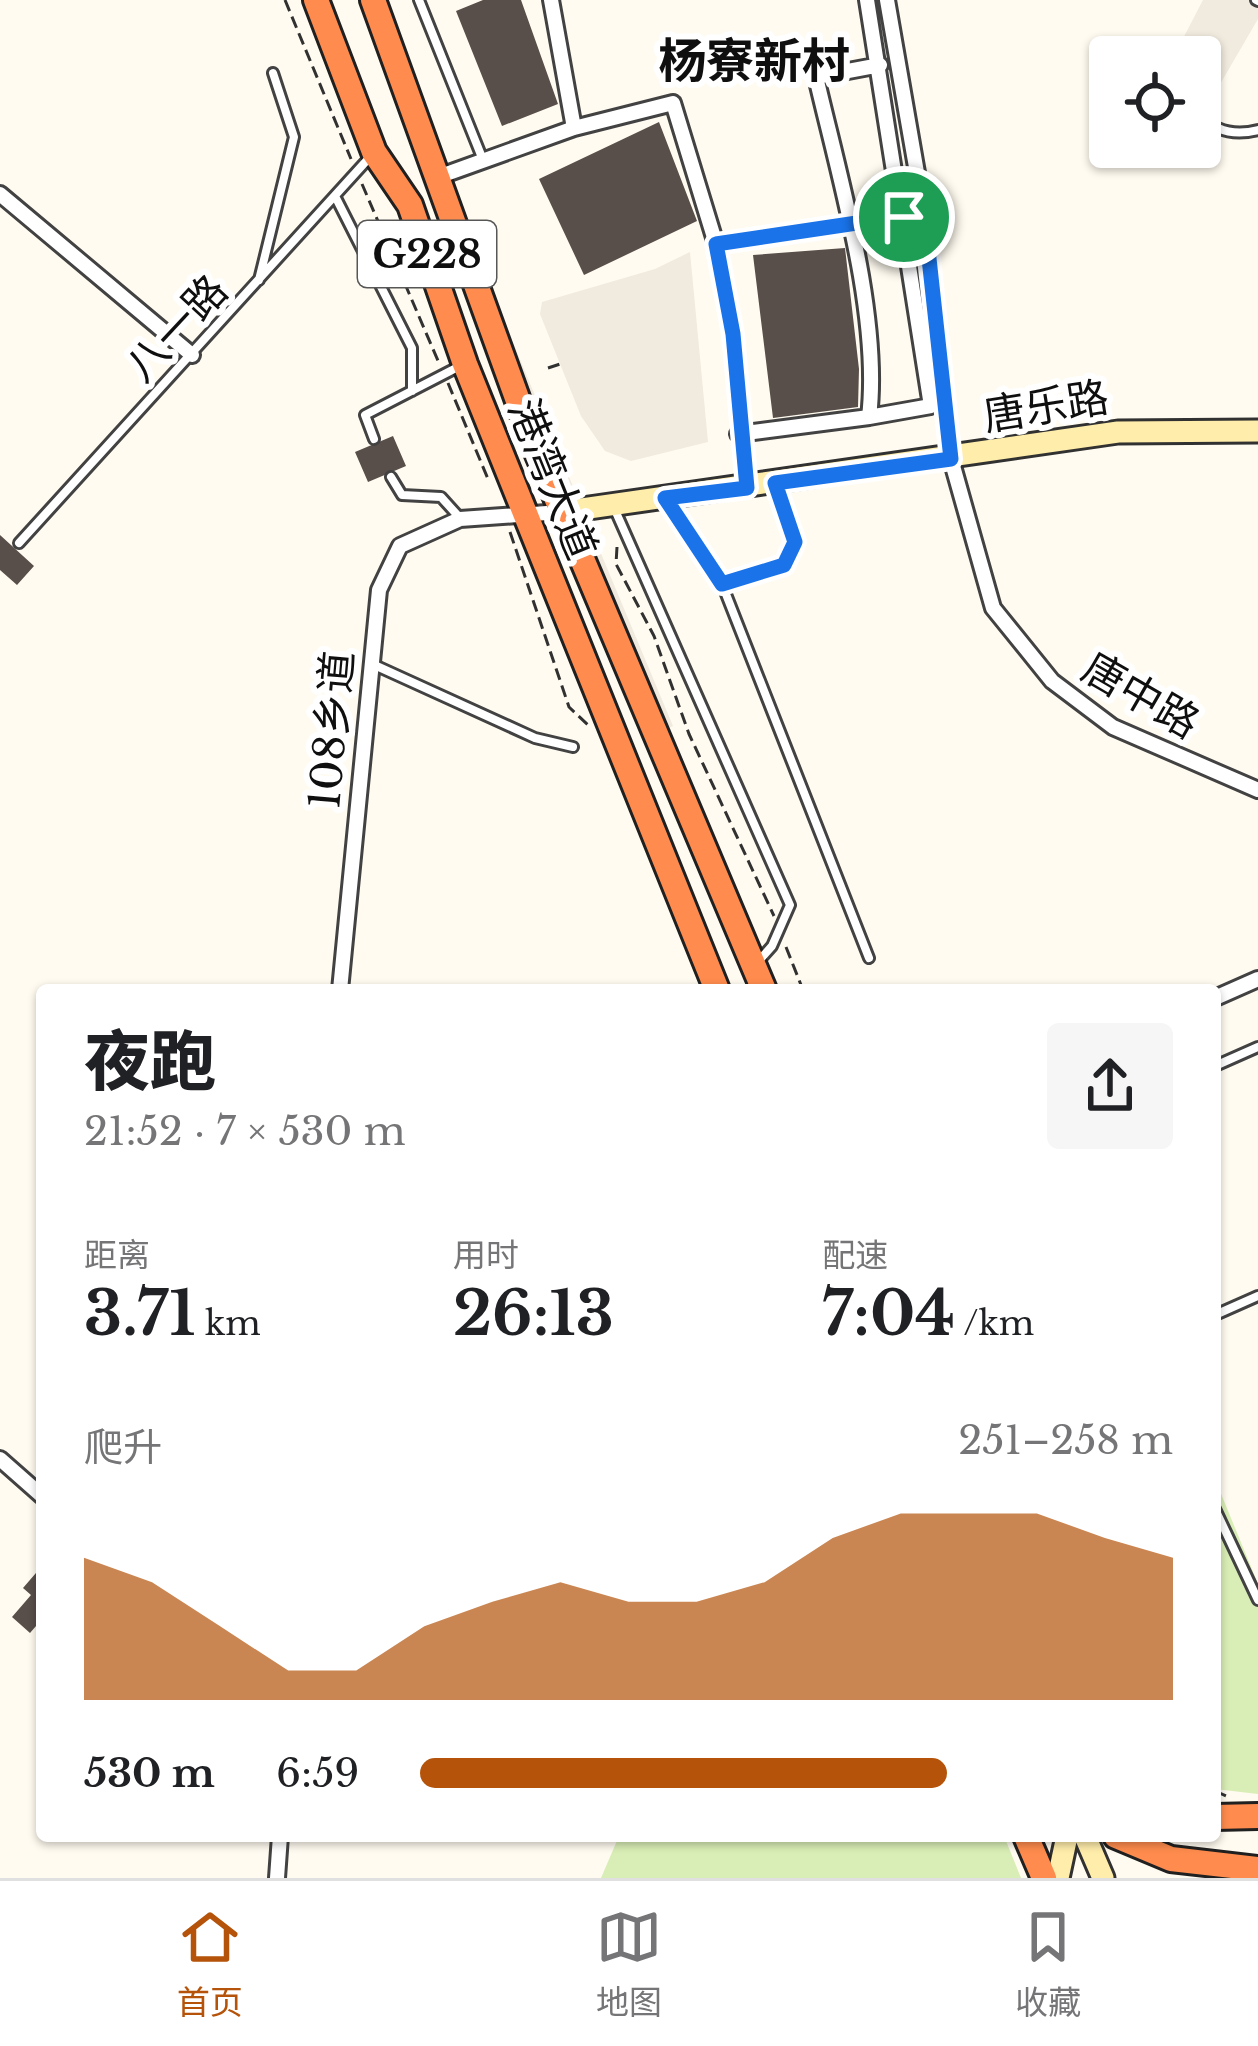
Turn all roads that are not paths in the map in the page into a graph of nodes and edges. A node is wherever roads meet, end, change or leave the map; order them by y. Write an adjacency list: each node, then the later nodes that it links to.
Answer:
1 (316, 0): 12 (highway, 港湾大道 / G228)
2 (373, 0): 14 (highway, 港湾大道 / G228)
3 (419, 0): 13 (lane)
4 (551, 0): 9 (street)
5 (867, 0): 7 (street)
6 (886, 0): 17 (street, 唐中路)
7 (880, 65): 18 (street); 19 (street)
8 (273, 74): 21 (lane)
9 (574, 128): 13 (street); 20 (street)
10 (1221, 130): 11 (lane)
11 (1258, 130)
12 (374, 152): 16 (lane, 八一路); 23 (highway, 港湾大道 / G228)
13 (484, 164): 14 (street)
14 (435, 178): 35 (highway, 港湾大道 / G228)
15 (0, 194): 22 (street)
16 (337, 198): 21 (lane, 八一路); 24 (lane)
17 (924, 213): 18 (street); 29 (street, 唐中路)
18 (904, 217): 19 (street); 25 (street)
19 (851, 226): 20 (street); 25 (street)
20 (716, 244): 27 (street)
21 (259, 282): 22 (lane, 八一路)
22 (192, 355): 38 (lane, 八一路)
23 (465, 364): 24 (lane); 36 (highway, 港湾大道 / G228)
24 (412, 391): 28 (lane)
25 (869, 417): 27 (street)
26 (1258, 430): 29 (street, 唐乐路)
27 (738, 434): 32 (street)
28 (374, 440)
29 (951, 459): 31 (street, 唐乐路); 42 (street, 唐中路)
30 (391, 477): 37 (lane)
31 (775, 483): 32 (street, 唐乐路); 39 (street)
32 (747, 488): 33 (street, 唐乐路)
33 (665, 498): 34 (street, 唐乐路); 39 (lane)
34 (613, 506): 35 (street, 唐乐路); 44 (lane)
35 (561, 512): 36 (street); 44 (highway, 港湾大道 / G228)
36 (525, 514): 37 (street); 47 (highway, 港湾大道 / G228)
37 (460, 519): 40 (street, 108乡道)
38 (19, 543)
39 (722, 584): 43 (lane)
40 (369, 662): 41 (lane); 46 (street, 108乡道)
41 (573, 747)
42 (1258, 790)
43 (869, 958)
44 (755, 965): 48 (highway, 港湾大道 / G228)
45 (1258, 979): 49 (street)
46 (341, 984)
47 (715, 984)
48 (762, 984)
49 (1221, 995)
50 (1258, 1048): 51 (lane)
51 (1221, 1063)
52 (1258, 1296): 53 (lane)
53 (1221, 1312)
54 (0, 1459): 55 (street)
55 (36, 1491)
56 (1221, 1522): 57 (lane)
57 (1258, 1600)
58 (1258, 1816): 59 (highway)
59 (1221, 1817)
60 (280, 1842): 66 (street)
61 (1029, 1842): 67 (highway)
62 (1066, 1842): 68 (street)
63 (1088, 1842): 69 (street)
64 (1130, 1842): 65 (highway)
65 (1258, 1868)
66 (278, 1878)
67 (1044, 1878)
68 (1058, 1878)
69 (1103, 1878)

